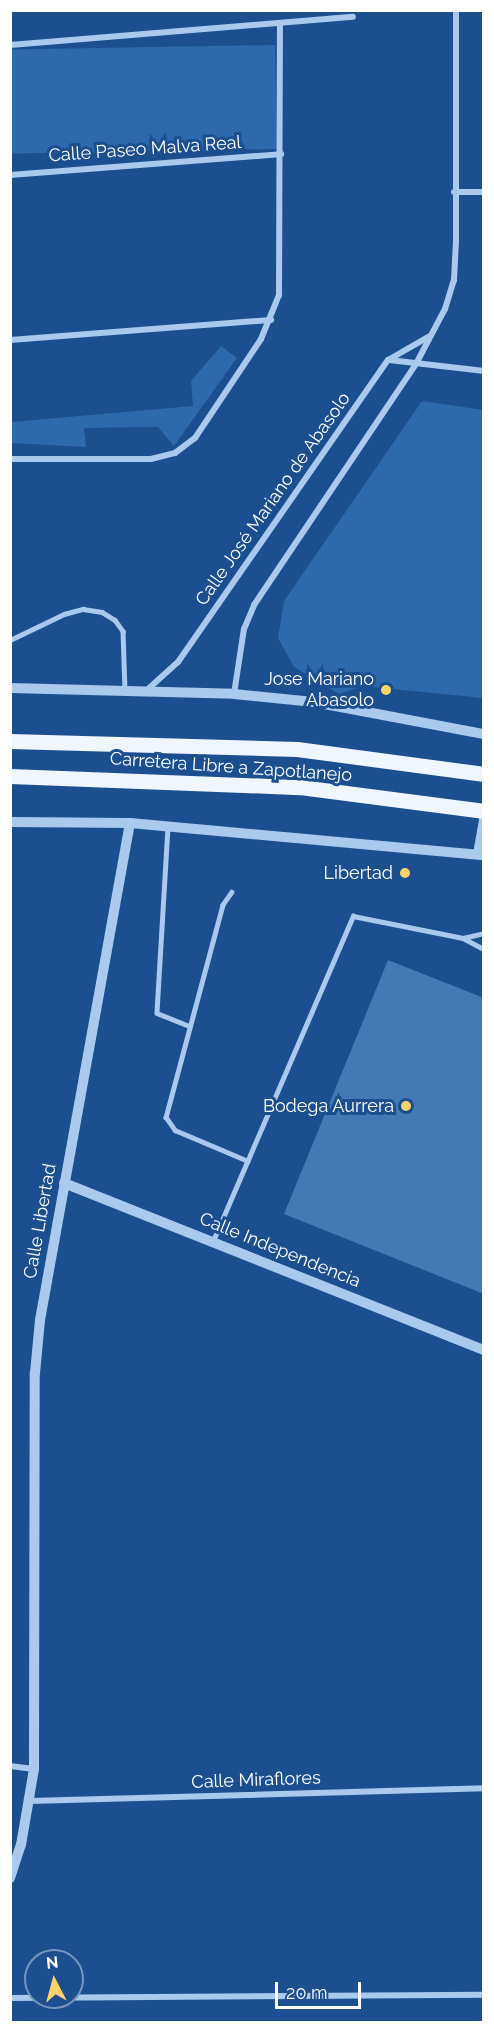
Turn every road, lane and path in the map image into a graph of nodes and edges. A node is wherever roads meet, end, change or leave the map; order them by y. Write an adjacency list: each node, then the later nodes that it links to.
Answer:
1 (456, 10): 7 (street)
2 (353, 17): 3 (street)
3 (280, 24): 4 (street); 5 (street)
4 (10, 45)
5 (281, 154): 6 (street, Calle Paseo Malva Real); 9 (street)
6 (10, 175)
7 (454, 192): 8 (street); 10 (street)
8 (483, 192)
9 (271, 320): 11 (street); 15 (street)
10 (431, 335): 12 (street, Calle José Mariano de Abasolo); 13 (street)
11 (10, 340)
12 (388, 360): 13 (street); 19 (street, Calle José Mariano de Abasolo)
13 (417, 362): 14 (street); 20 (street)
14 (483, 371)
15 (10, 459)
16 (10, 640): 18 (lane)
17 (10, 688): 18 (street)
18 (125, 690): 19 (street)
19 (147, 690): 20 (street)
20 (234, 694): 21 (street)
21 (483, 734)
22 (11, 739): 23 (main road, Carretera Libre a Zapotlanejo)
23 (483, 774)
24 (10, 776): 25 (main road, Carretera Libre a Zapotlanejo)
25 (483, 811)
26 (483, 819): 30 (street)
27 (10, 822): 28 (street)
28 (130, 823): 29 (street); 37 (street, Calle Libertad)
29 (168, 827): 30 (street); 35 (lane)
30 (481, 854)
31 (232, 892): 35 (lane)
32 (483, 933): 33 (lane)
33 (463, 938): 34 (lane); 36 (lane)
34 (483, 949)
35 (189, 1026): 36 (lane)
36 (248, 1161): 38 (lane)
37 (64, 1183): 38 (street, Calle Independencia); 41 (street, Calle Libertad)
38 (213, 1241): 39 (street, Calle Independencia)
39 (483, 1350)
40 (10, 1766): 41 (street)
41 (34, 1768): 43 (street, Calle Libertad)
42 (483, 1788): 43 (street, Calle Miraflores)
43 (30, 1801): 44 (street, Calle Libertad)
44 (10, 1878)
45 (483, 1995): 46 (street)
46 (10, 1998)

